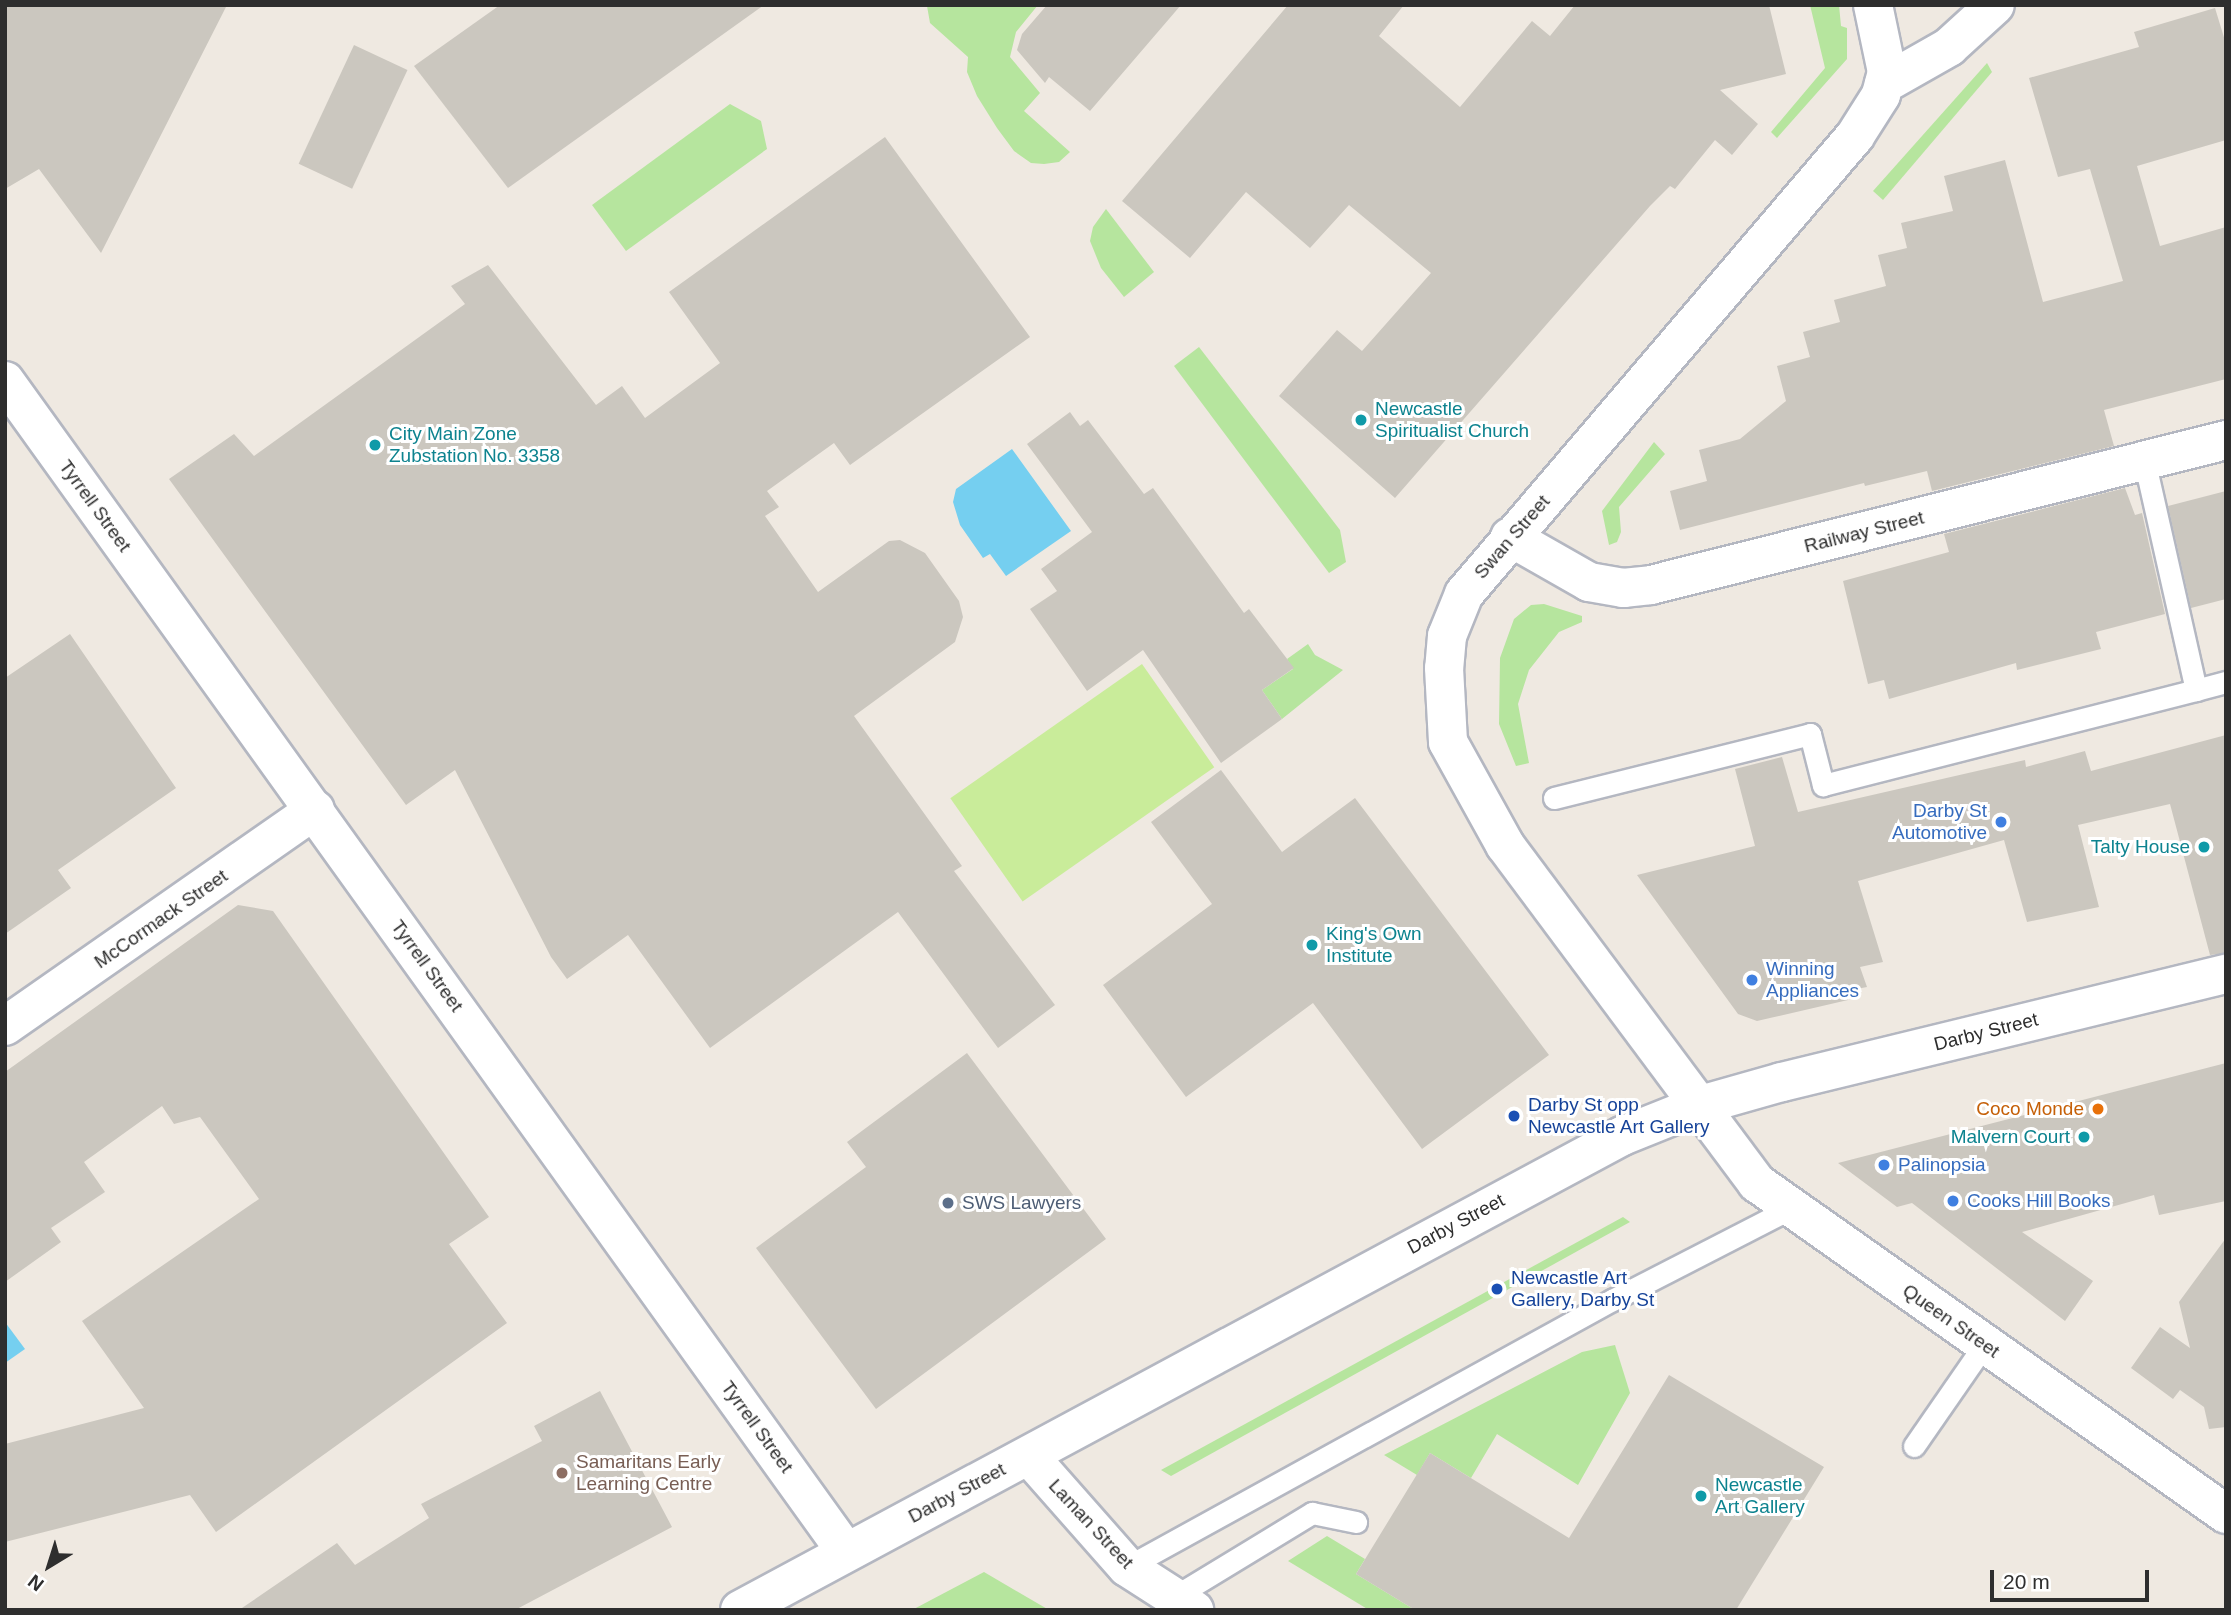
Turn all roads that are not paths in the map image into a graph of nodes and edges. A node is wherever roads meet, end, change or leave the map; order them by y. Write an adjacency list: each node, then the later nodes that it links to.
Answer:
1 (1873, 5): 3 (street)
2 (1996, 5): 3 (street)
3 (1885, 84): 7 (street, Swan Street)
4 (5, 381): 11 (street, Tyrrell Street)
5 (2226, 440): 6 (street, Railway Street)
6 (2144, 460): 7 (street, Railway Street); 9 (lane)
7 (1510, 537): 14 (street, Swan Street)
8 (2226, 682): 9 (lane)
9 (2196, 690): 10 (lane)
10 (1554, 798)
11 (315, 810): 13 (street, McCormack Street); 21 (street, Tyrrell Street)
12 (2226, 974): 14 (street, Darby Street)
13 (5, 1026)
14 (1697, 1106): 15 (street, Queen Street); 18 (street, Darby Street)
15 (1791, 1208): 16 (street, Queen Street); 22 (lane)
16 (1984, 1345): 17 (lane); 19 (street, Queen Street)
17 (1914, 1446)
18 (1029, 1456): 21 (street, Darby Street); 22 (street, Laman Street)
19 (2226, 1514)
20 (1356, 1521): 23 (lane)
21 (846, 1552): 24 (street, Darby Street)
22 (1127, 1567): 23 (street, Laman Street)
23 (1184, 1603)
24 (740, 1610)

